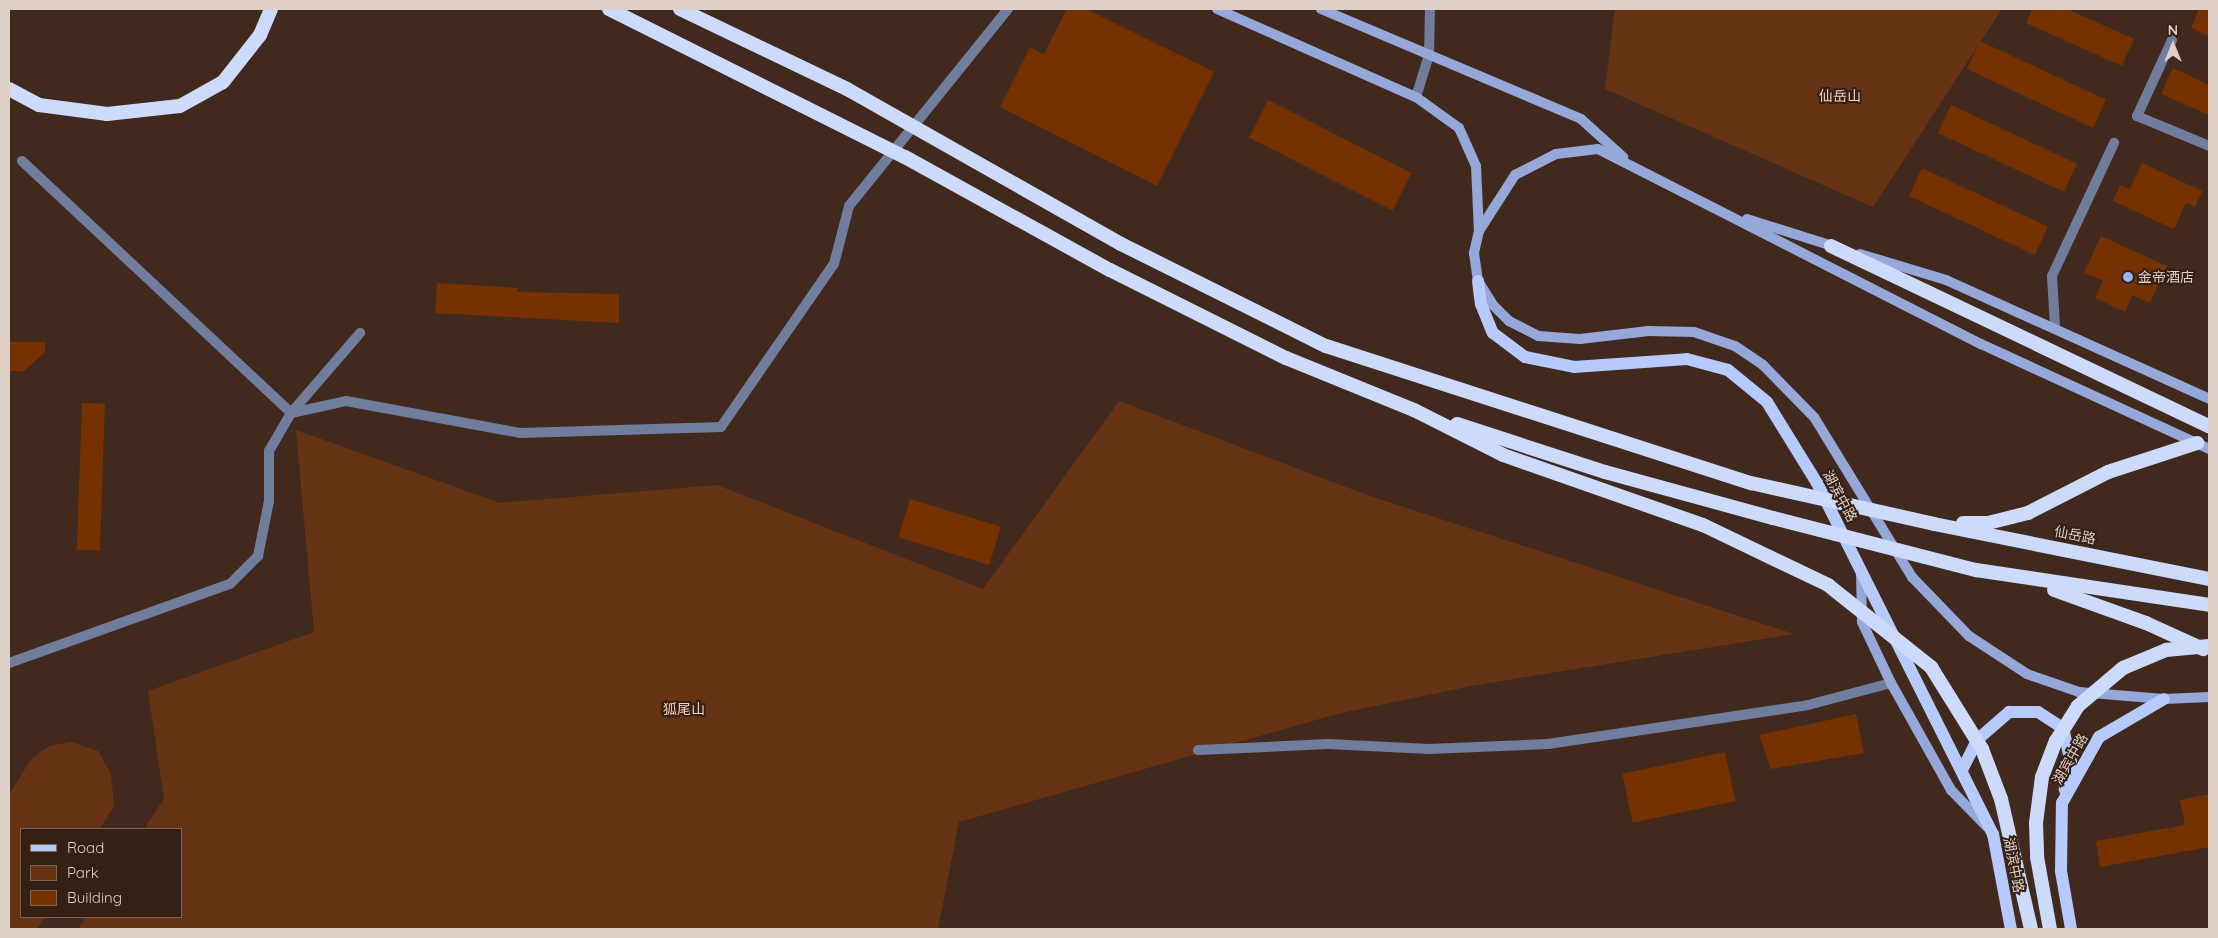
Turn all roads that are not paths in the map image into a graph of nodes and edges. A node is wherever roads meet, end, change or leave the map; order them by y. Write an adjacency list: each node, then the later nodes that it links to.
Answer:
1 (271, 9): 10 (highway)
2 (609, 9): 23 (highway, bridge)
3 (680, 9): 27 (highway, bridge)
4 (1008, 9): 24 (street)
5 (1216, 9): 11 (main road)
6 (1321, 9): 9 (main road)
7 (1430, 9): 9 (street)
8 (2172, 40): 13 (street)
9 (1429, 54): 11 (street); 15 (main road)
10 (9, 89)
11 (1416, 97): 17 (main road)
12 (2114, 144): 20 (street)
13 (2209, 146)
14 (22, 161): 24 (street)
15 (1631, 164): 16 (main road); 17 (main road)
16 (1718, 210): 18 (main road); 26 (main road)
17 (1480, 231): 19 (main road)
18 (1831, 246): 22 (main road); 25 (highway)
19 (1478, 280): 28 (main road, 湖滨中路); 37 (main road)
20 (2056, 326)
21 (360, 333): 24 (street)
22 (2209, 399)
23 (1414, 410): 30 (highway, bridge); 43 (highway, bridge)
24 (291, 413): 34 (street)
25 (2209, 426)
26 (2203, 446): 27 (highway)
27 (1934, 524): 29 (highway, 仙岳路)
28 (1861, 570): 35 (main road); 39 (main road, 湖滨中路)
29 (2209, 579)
30 (2024, 580): 31 (highway); 33 (highway)
31 (2209, 605)
32 (2209, 646): 44 (highway, bridge)
33 (2209, 652)
34 (9, 663)
35 (1891, 683): 38 (street); 41 (main road)
36 (2209, 697): 37 (main road)
37 (2164, 699): 40 (main road, 湖宾中路)
38 (1198, 750)
39 (1962, 770): 40 (main road); 41 (main road, 湖滨中路)
40 (2062, 803): 45 (main road, 湖宾中路)
41 (1992, 834): 42 (main road, 湖滨中路)
42 (2011, 929)
43 (2030, 929)
44 (2050, 929)
45 (2070, 929)

